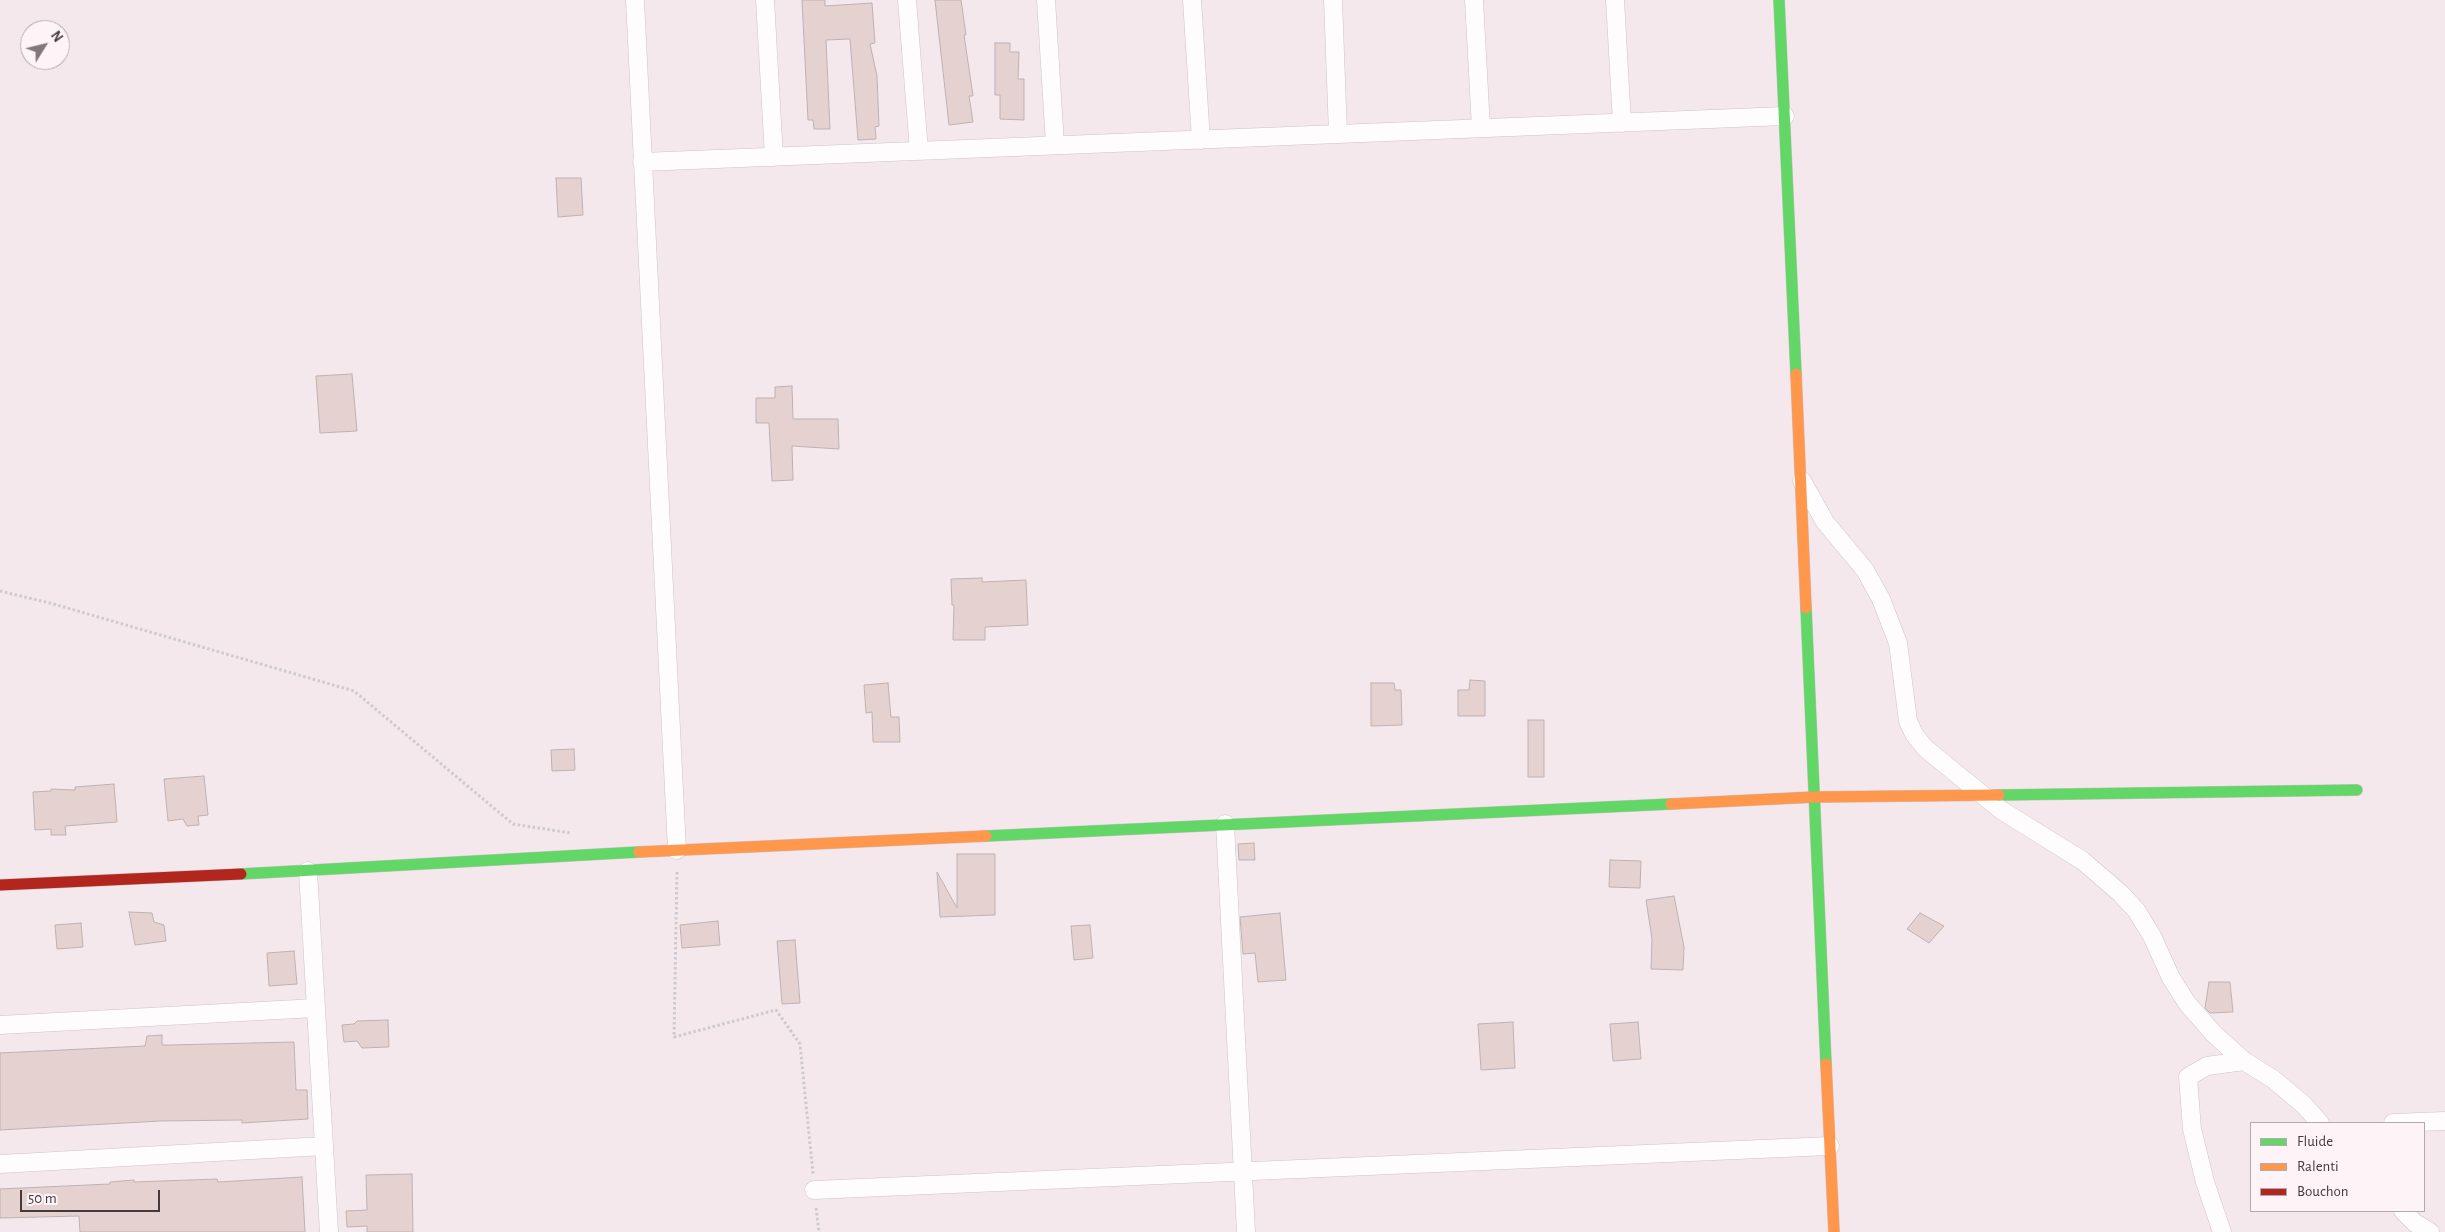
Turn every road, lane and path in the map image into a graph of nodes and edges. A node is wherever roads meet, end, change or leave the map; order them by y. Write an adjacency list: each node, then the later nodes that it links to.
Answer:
1 (635, 0): 18 (street)
2 (765, 0): 17 (street)
3 (907, 0): 16 (street)
4 (1046, 0): 15 (street)
5 (1192, 0): 14 (street)
6 (1333, 0): 13 (street)
7 (1474, 0): 12 (street)
8 (1615, 0): 11 (street)
9 (1780, 0): 10 (street)
10 (1784, 116): 11 (street); 19 (street)
11 (1622, 123): 12 (street)
12 (1481, 128): 13 (street)
13 (1338, 134): 14 (street)
14 (1201, 140): 15 (street)
15 (1055, 146): 16 (street)
16 (919, 151): 17 (street)
17 (774, 157): 18 (street)
18 (642, 162): 26 (street)
19 (1800, 478): 22 (street); 23 (street)
20 (0, 591): 25 (path)
21 (2357, 790): 22 (street)
22 (1983, 795): 23 (street); 31 (street)
23 (1815, 797): 24 (street); 36 (street)
24 (1225, 824): 26 (street); 38 (street)
25 (580, 834)
26 (677, 850): 27 (street); 39 (path)
27 (308, 871): 28 (street); 29 (street)
28 (0, 885)
29 (316, 1008): 30 (street); 35 (street)
30 (0, 1025)
31 (2244, 1061): 33 (street); 45 (street)
32 (2445, 1121): 34 (street)
33 (2319, 1122)
34 (2419, 1122)
35 (324, 1146): 37 (street); 41 (street)
36 (1830, 1146): 38 (street); 44 (street)
37 (0, 1164)
38 (1243, 1171): 39 (street); 43 (street)
39 (814, 1190): 42 (path)
40 (2404, 1212): 46 (street)
41 (328, 1232)
42 (819, 1232)
43 (1246, 1232)
44 (1834, 1232)
45 (2222, 1232)
46 (2430, 1232)

